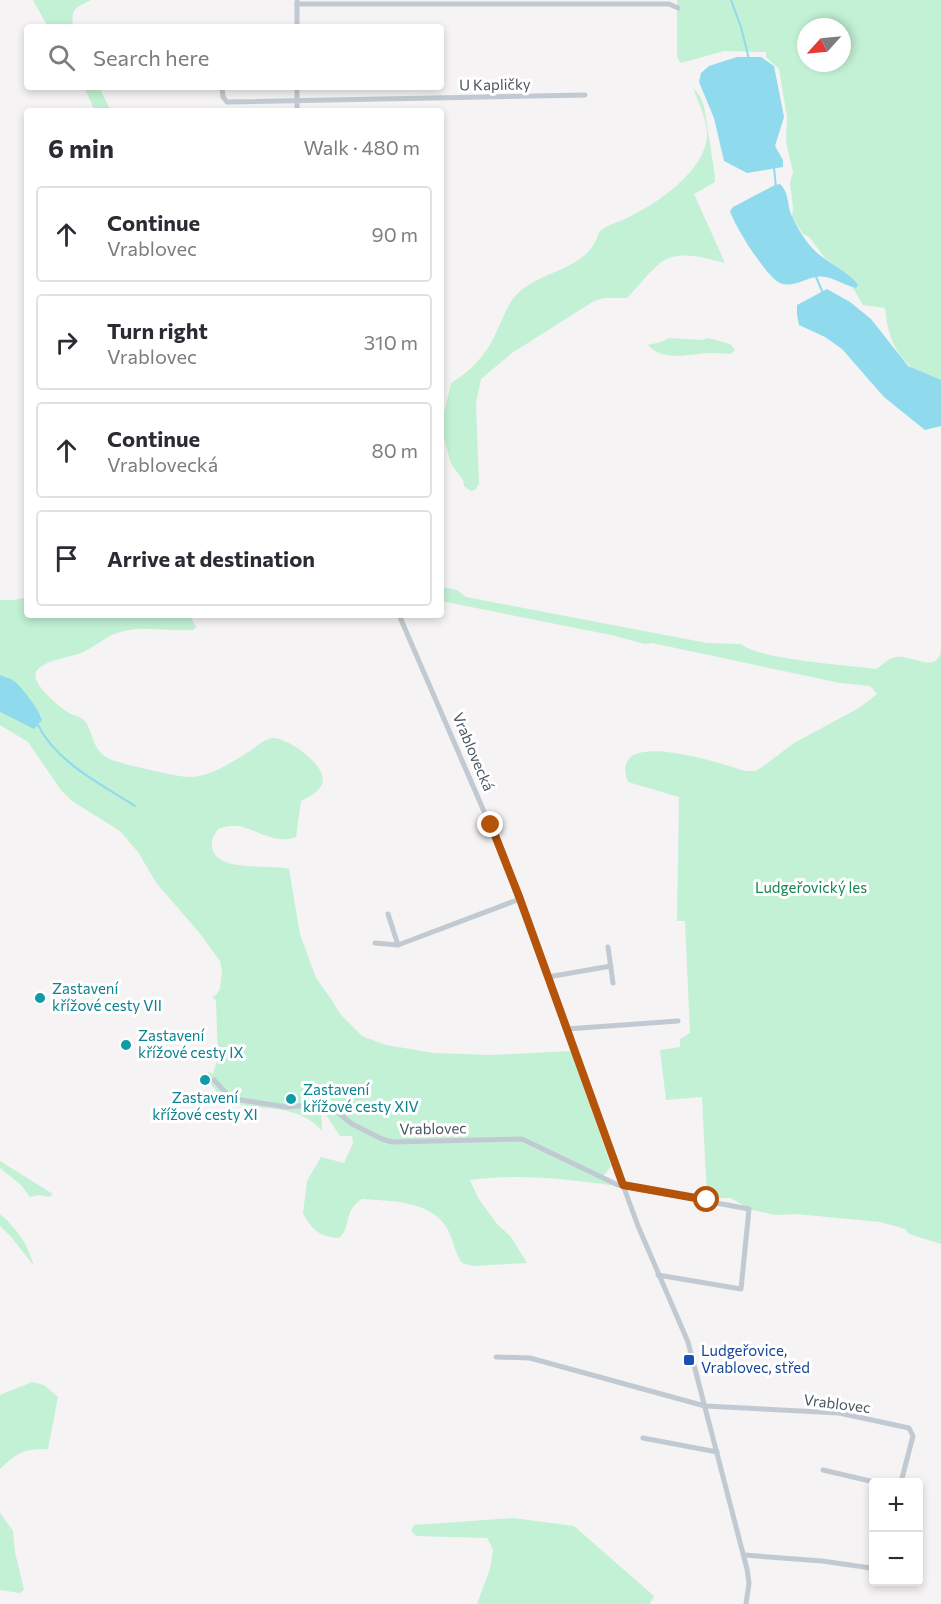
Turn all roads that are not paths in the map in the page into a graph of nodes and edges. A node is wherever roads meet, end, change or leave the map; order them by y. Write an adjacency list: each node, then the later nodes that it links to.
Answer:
1 (297, 2): 2 (street); 7 (street)
2 (420, 2): 3 (street)
3 (506, 2): 4 (street)
4 (580, 2): 5 (street)
5 (619, 2): 6 (street)
6 (678, 8)
7 (297, 24)
8 (222, 90): 11 (street, U Kapličky)
9 (297, 90): 11 (street)
10 (585, 95): 11 (street, U Kapličky)
11 (297, 100): 12 (street)
12 (297, 108)
13 (400, 618): 14 (street, Vrablovecká)
14 (520, 899): 17 (street); 20 (street)
15 (388, 914): 17 (street)
16 (375, 943): 17 (street)
17 (398, 945)
18 (608, 947): 19 (street)
19 (611, 966): 20 (street); 21 (street)
20 (548, 977): 23 (street)
21 (613, 983)
22 (678, 1021): 23 (street)
23 (567, 1029): 25 (street)
24 (214, 1080): 25 (street, Vrablovec)
25 (623, 1185): 26 (street); 26 (street, Vrablovec)
26 (658, 1275): 28 (street)
27 (496, 1357): 28 (street, Vrablovec)
28 (705, 1406): 30 (street); 32 (street, Vrablovec)
29 (643, 1438): 30 (street)
30 (717, 1452): 34 (street)
31 (824, 1470): 33 (street)
32 (902, 1478)
33 (869, 1481)
34 (744, 1556): 35 (street); 36 (street)
35 (869, 1569)
36 (746, 1604)

